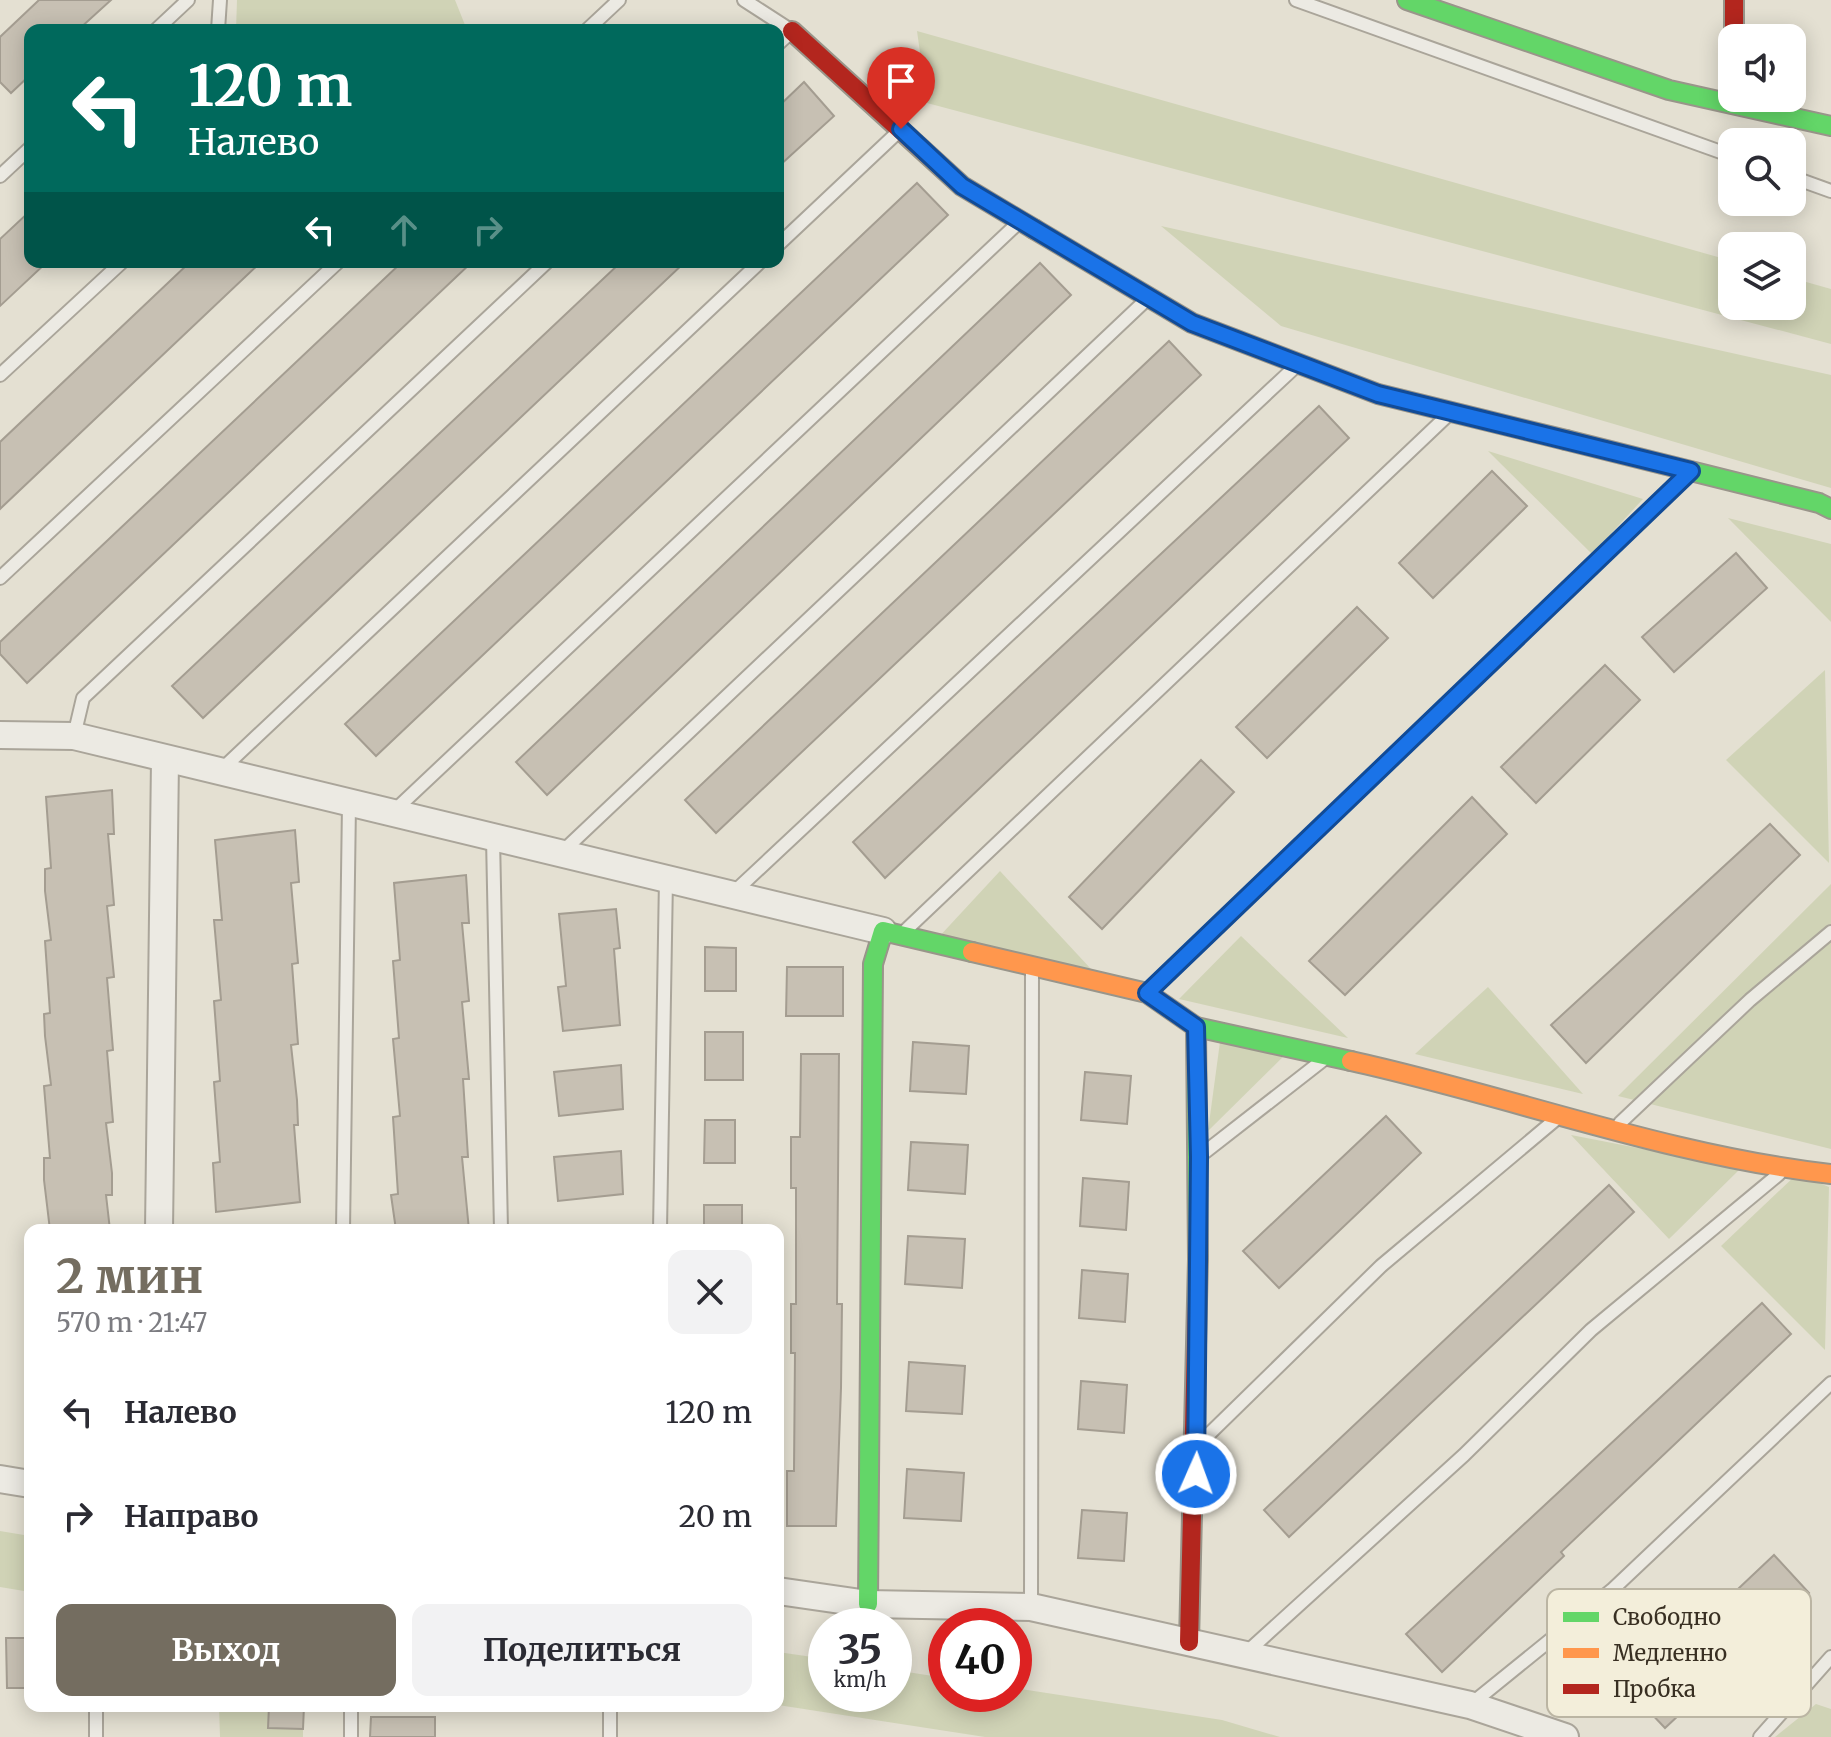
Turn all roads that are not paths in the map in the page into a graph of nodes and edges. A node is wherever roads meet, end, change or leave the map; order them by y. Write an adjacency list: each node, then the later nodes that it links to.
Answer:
1 (188, 0): 8 (lane)
2 (220, 0): 9 (lane)
3 (619, 0): 10 (lane)
4 (744, 0): 11 (lane)
5 (1296, 0): 20 (lane)
6 (1407, 0): 16 (street)
7 (1734, 0): 12 (street)
8 (162, 24)
9 (218, 24)
10 (593, 24)
11 (781, 24)
12 (1734, 24)
13 (784, 26): 14 (lane)
14 (792, 31): 15 (lane); 19 (street)
15 (784, 38)
16 (1718, 99)
17 (1773, 112): 18 (street)
18 (1831, 126)
19 (901, 129): 25 (street); 26 (lane)
20 (1718, 151)
21 (24, 154): 22 (lane)
22 (0, 176)
23 (1806, 182): 24 (lane)
24 (1831, 191)
25 (1020, 221): 31 (street); 43 (lane)
26 (784, 239)
27 (116, 268): 33 (lane)
28 (332, 268): 37 (lane)
29 (541, 268): 39 (lane)
30 (754, 268): 41 (lane)
31 (1147, 299): 32 (street); 45 (lane)
32 (1297, 365): 34 (street); 47 (lane)
33 (0, 375)
34 (1449, 414): 35 (street); 49 (lane)
35 (1691, 471): 36 (street); 51 (lane)
36 (1831, 509)
37 (0, 578)
38 (0, 735): 39 (street)
39 (74, 736): 40 (street)
40 (165, 760): 41 (street); 59 (street)
41 (218, 773): 42 (street)
42 (349, 804): 43 (street); 60 (lane)
43 (391, 814): 44 (street)
44 (493, 838): 45 (street); 61 (lane)
45 (560, 854): 46 (street)
46 (666, 879): 47 (street); 62 (lane)
47 (731, 895): 49 (street)
48 (1831, 932): 55 (lane)
49 (892, 933): 50 (street); 69 (street)
50 (1032, 966): 51 (street); 70 (lane)
51 (1147, 993): 52 (street)
52 (1196, 1027): 53 (street); 56 (street)
53 (1326, 1057): 54 (street); 56 (lane)
54 (1560, 1116): 55 (street); 64 (lane)
55 (1614, 1128): 57 (street)
56 (1199, 1157): 64 (street)
57 (1785, 1169): 58 (street); 73 (lane)
58 (1831, 1174)
59 (159, 1224)
60 (343, 1224)
61 (501, 1224)
62 (660, 1224)
63 (1831, 1383): 67 (lane)
64 (1197, 1446): 71 (street)
65 (0, 1479): 66 (street)
66 (24, 1483)
67 (1613, 1589)
68 (784, 1592): 69 (street)
69 (868, 1604): 70 (street)
70 (1031, 1607): 71 (street)
71 (1189, 1642): 73 (street)
72 (1547, 1643): 76 (lane)
73 (1246, 1653): 76 (street)
74 (1831, 1657): 75 (lane)
75 (1811, 1680)
76 (1470, 1705): 84 (street)
77 (96, 1712): 81 (lane)
78 (351, 1712): 82 (lane)
79 (610, 1712): 83 (lane)
80 (1778, 1717): 85 (lane)
81 (96, 1737)
82 (351, 1737)
83 (610, 1737)
84 (1565, 1737)
85 (1760, 1737)

